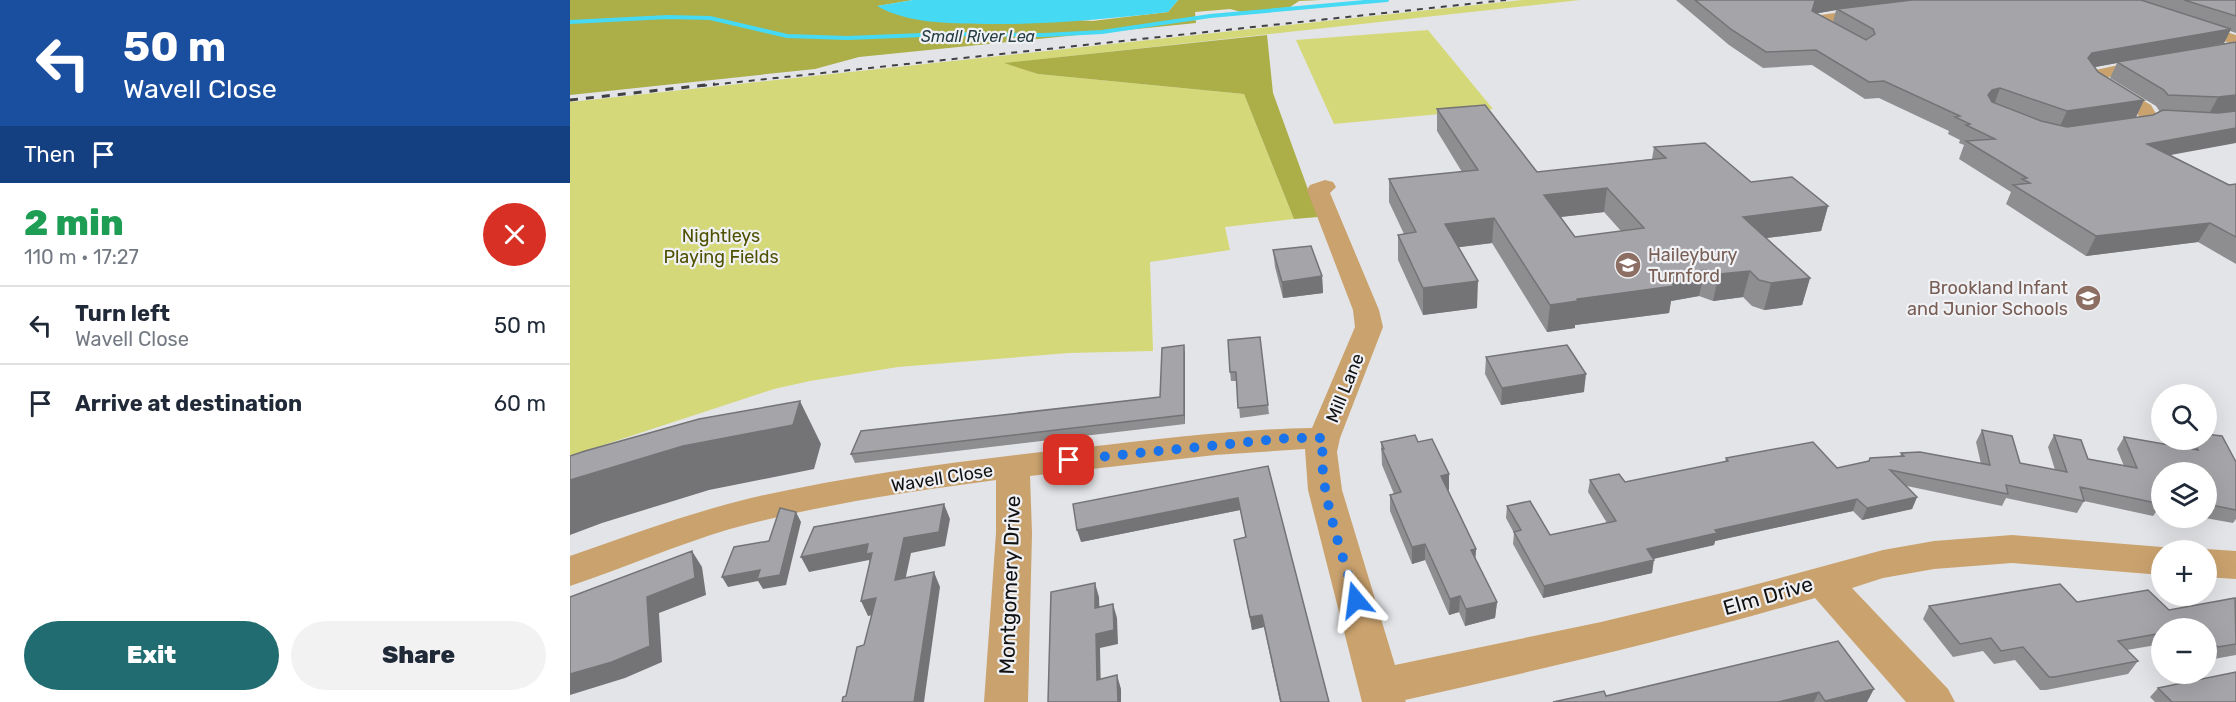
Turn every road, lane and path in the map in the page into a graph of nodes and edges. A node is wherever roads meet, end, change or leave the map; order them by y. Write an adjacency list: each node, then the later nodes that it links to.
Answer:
1 (2114, 0): 3 (street)
2 (1895, 8): 6 (street)
3 (2179, 21): 4 (street); 5 (street)
4 (2138, 26)
5 (2236, 40)
6 (1854, 44)
7 (2236, 48): 8 (street)
8 (2211, 52)
9 (2164, 61): 10 (street)
10 (2150, 119): 11 (street); 12 (street)
11 (2170, 121)
12 (2104, 130)
13 (1325, 187): 14 (street, Mill Lane)
14 (1324, 438): 15 (street, Wavell Close); 21 (street, Mill Lane)
15 (1013, 467): 19 (street, Wavell Close); 22 (street, Montgomery Drive)
16 (2151, 560): 20 (street, Elm Drive)
17 (2217, 564): 18 (street)
18 (2236, 565)
19 (570, 571)
20 (1822, 581): 21 (street, Elm Drive); 23 (street)
21 (1382, 695)
22 (1006, 702)
23 (1934, 702)

